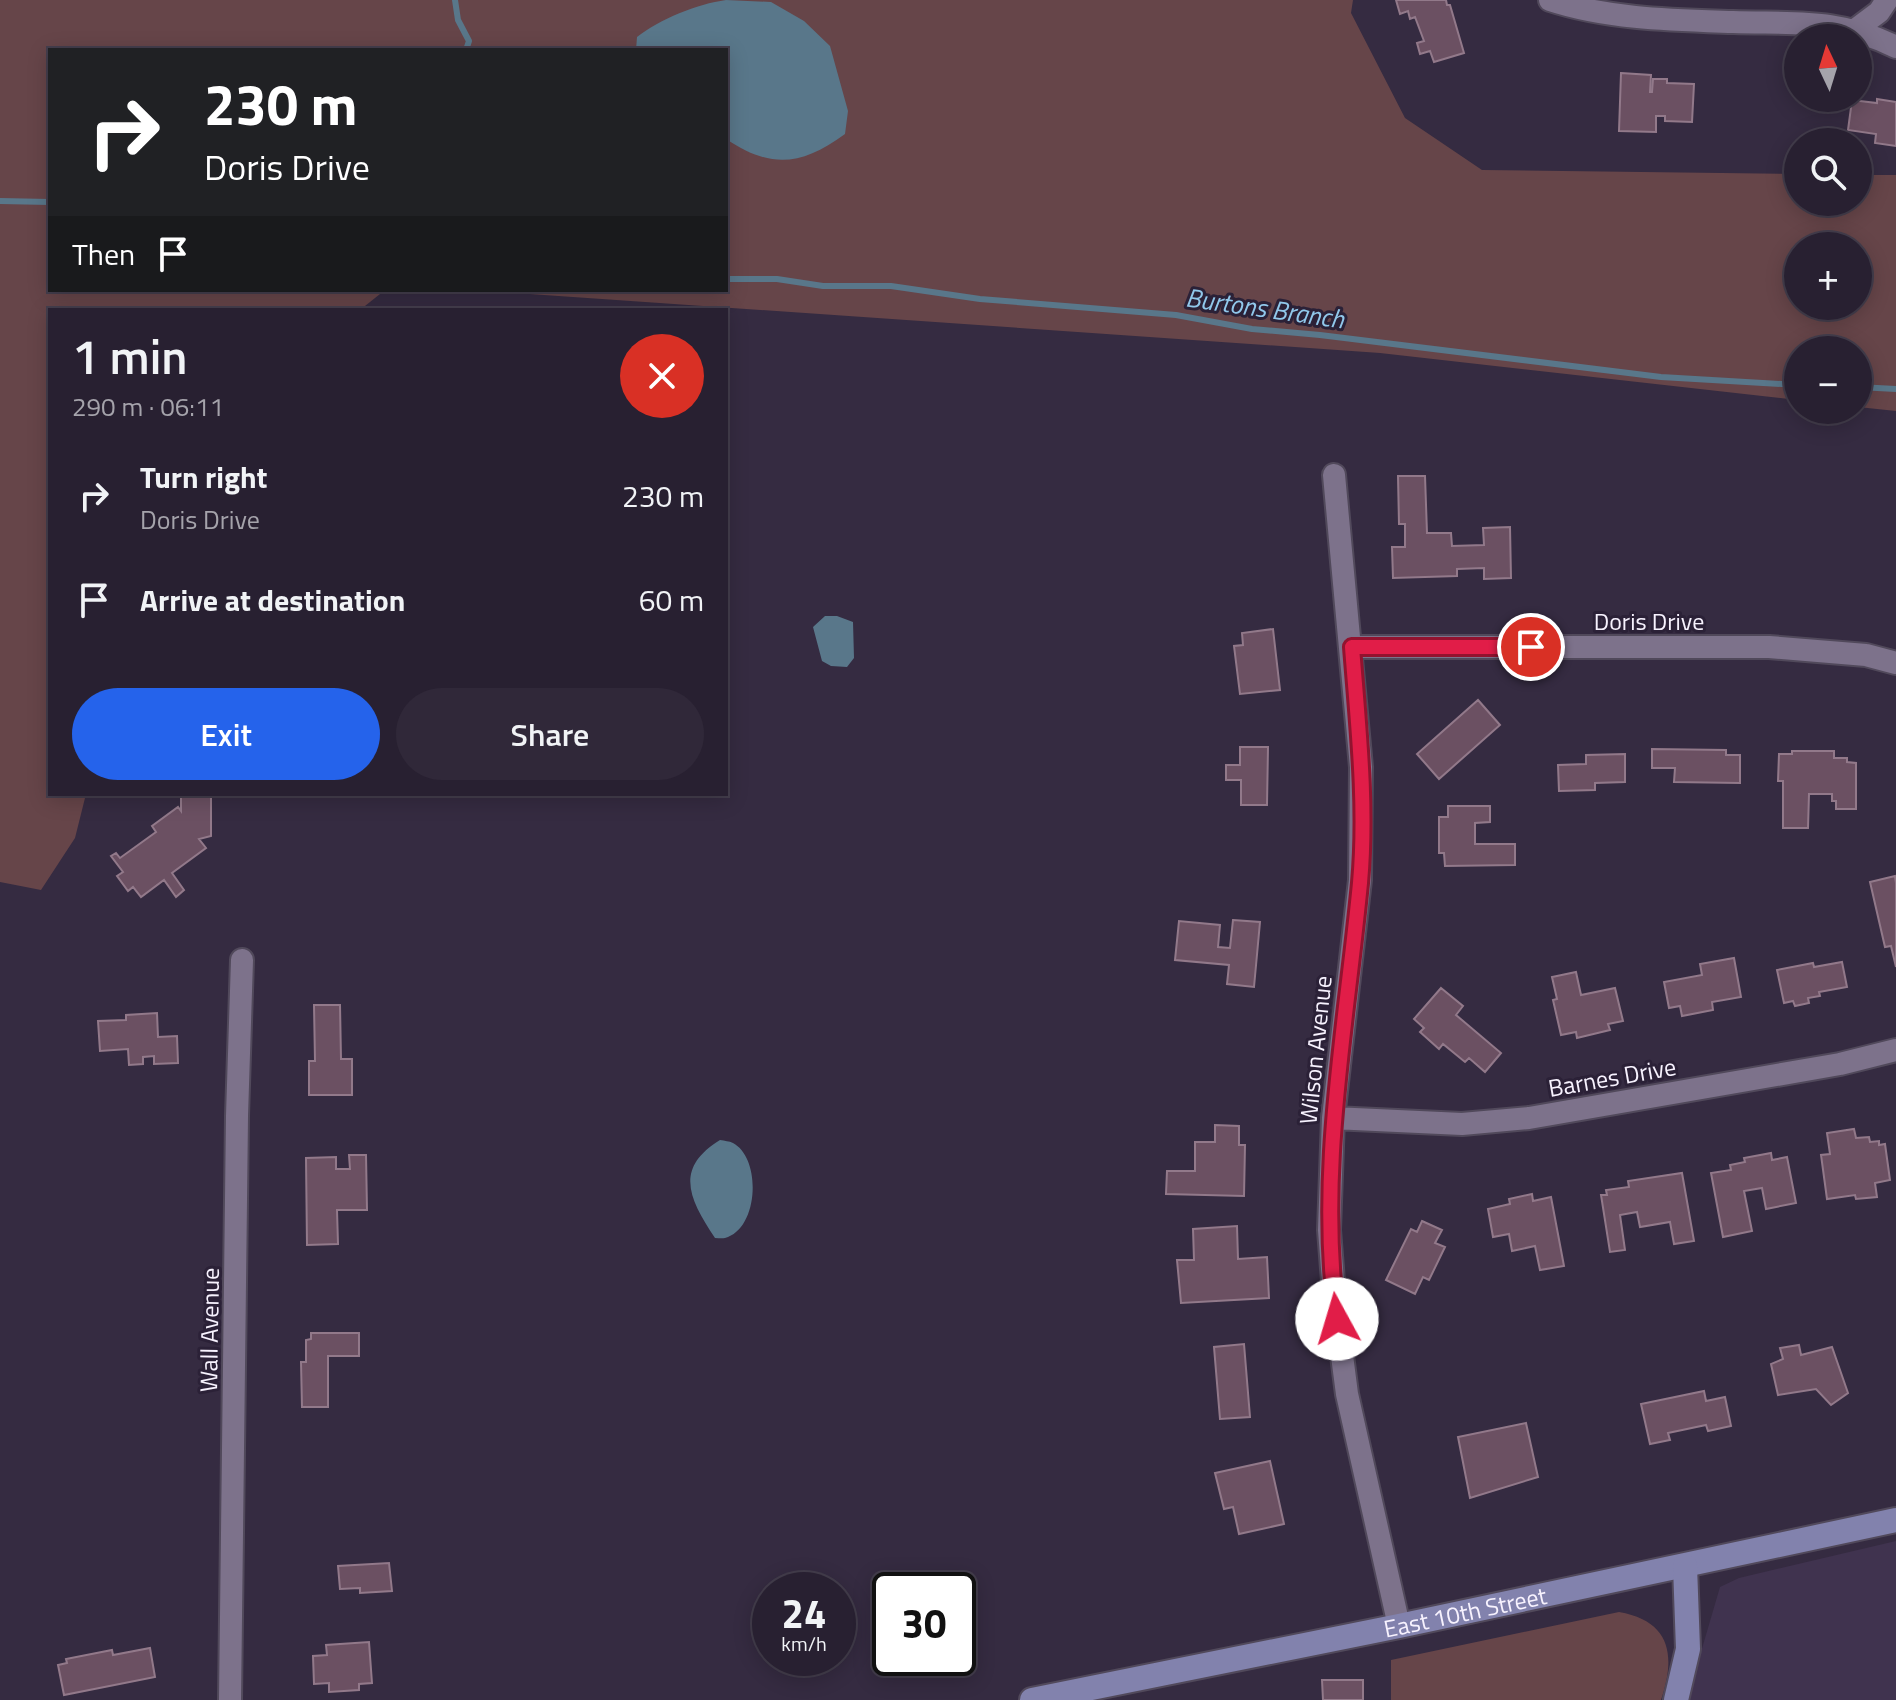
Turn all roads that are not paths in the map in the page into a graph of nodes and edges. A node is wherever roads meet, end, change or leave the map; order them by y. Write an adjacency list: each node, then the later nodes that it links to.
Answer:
1 (1550, 0): 3 (street)
2 (1887, 0): 4 (street)
3 (1825, 24)
4 (1863, 24)
5 (1872, 37): 6 (street)
6 (1896, 47)
7 (1334, 475): 8 (street, Wilson Avenue)
8 (1352, 647): 9 (street, Doris Drive); 12 (street, Wilson Avenue)
9 (1896, 663)
10 (242, 960): 16 (street, Wall Avenue)
11 (1896, 1050): 12 (street, Barnes Drive)
12 (1333, 1118): 15 (street, Wilson Avenue)
13 (1896, 1520): 14 (main road, East 10th Street)
14 (1685, 1566): 15 (main road, East 10th Street); 18 (main road)
15 (1399, 1626): 17 (main road, East 10th Street)
16 (230, 1700)
17 (1032, 1700)
18 (1676, 1700)

